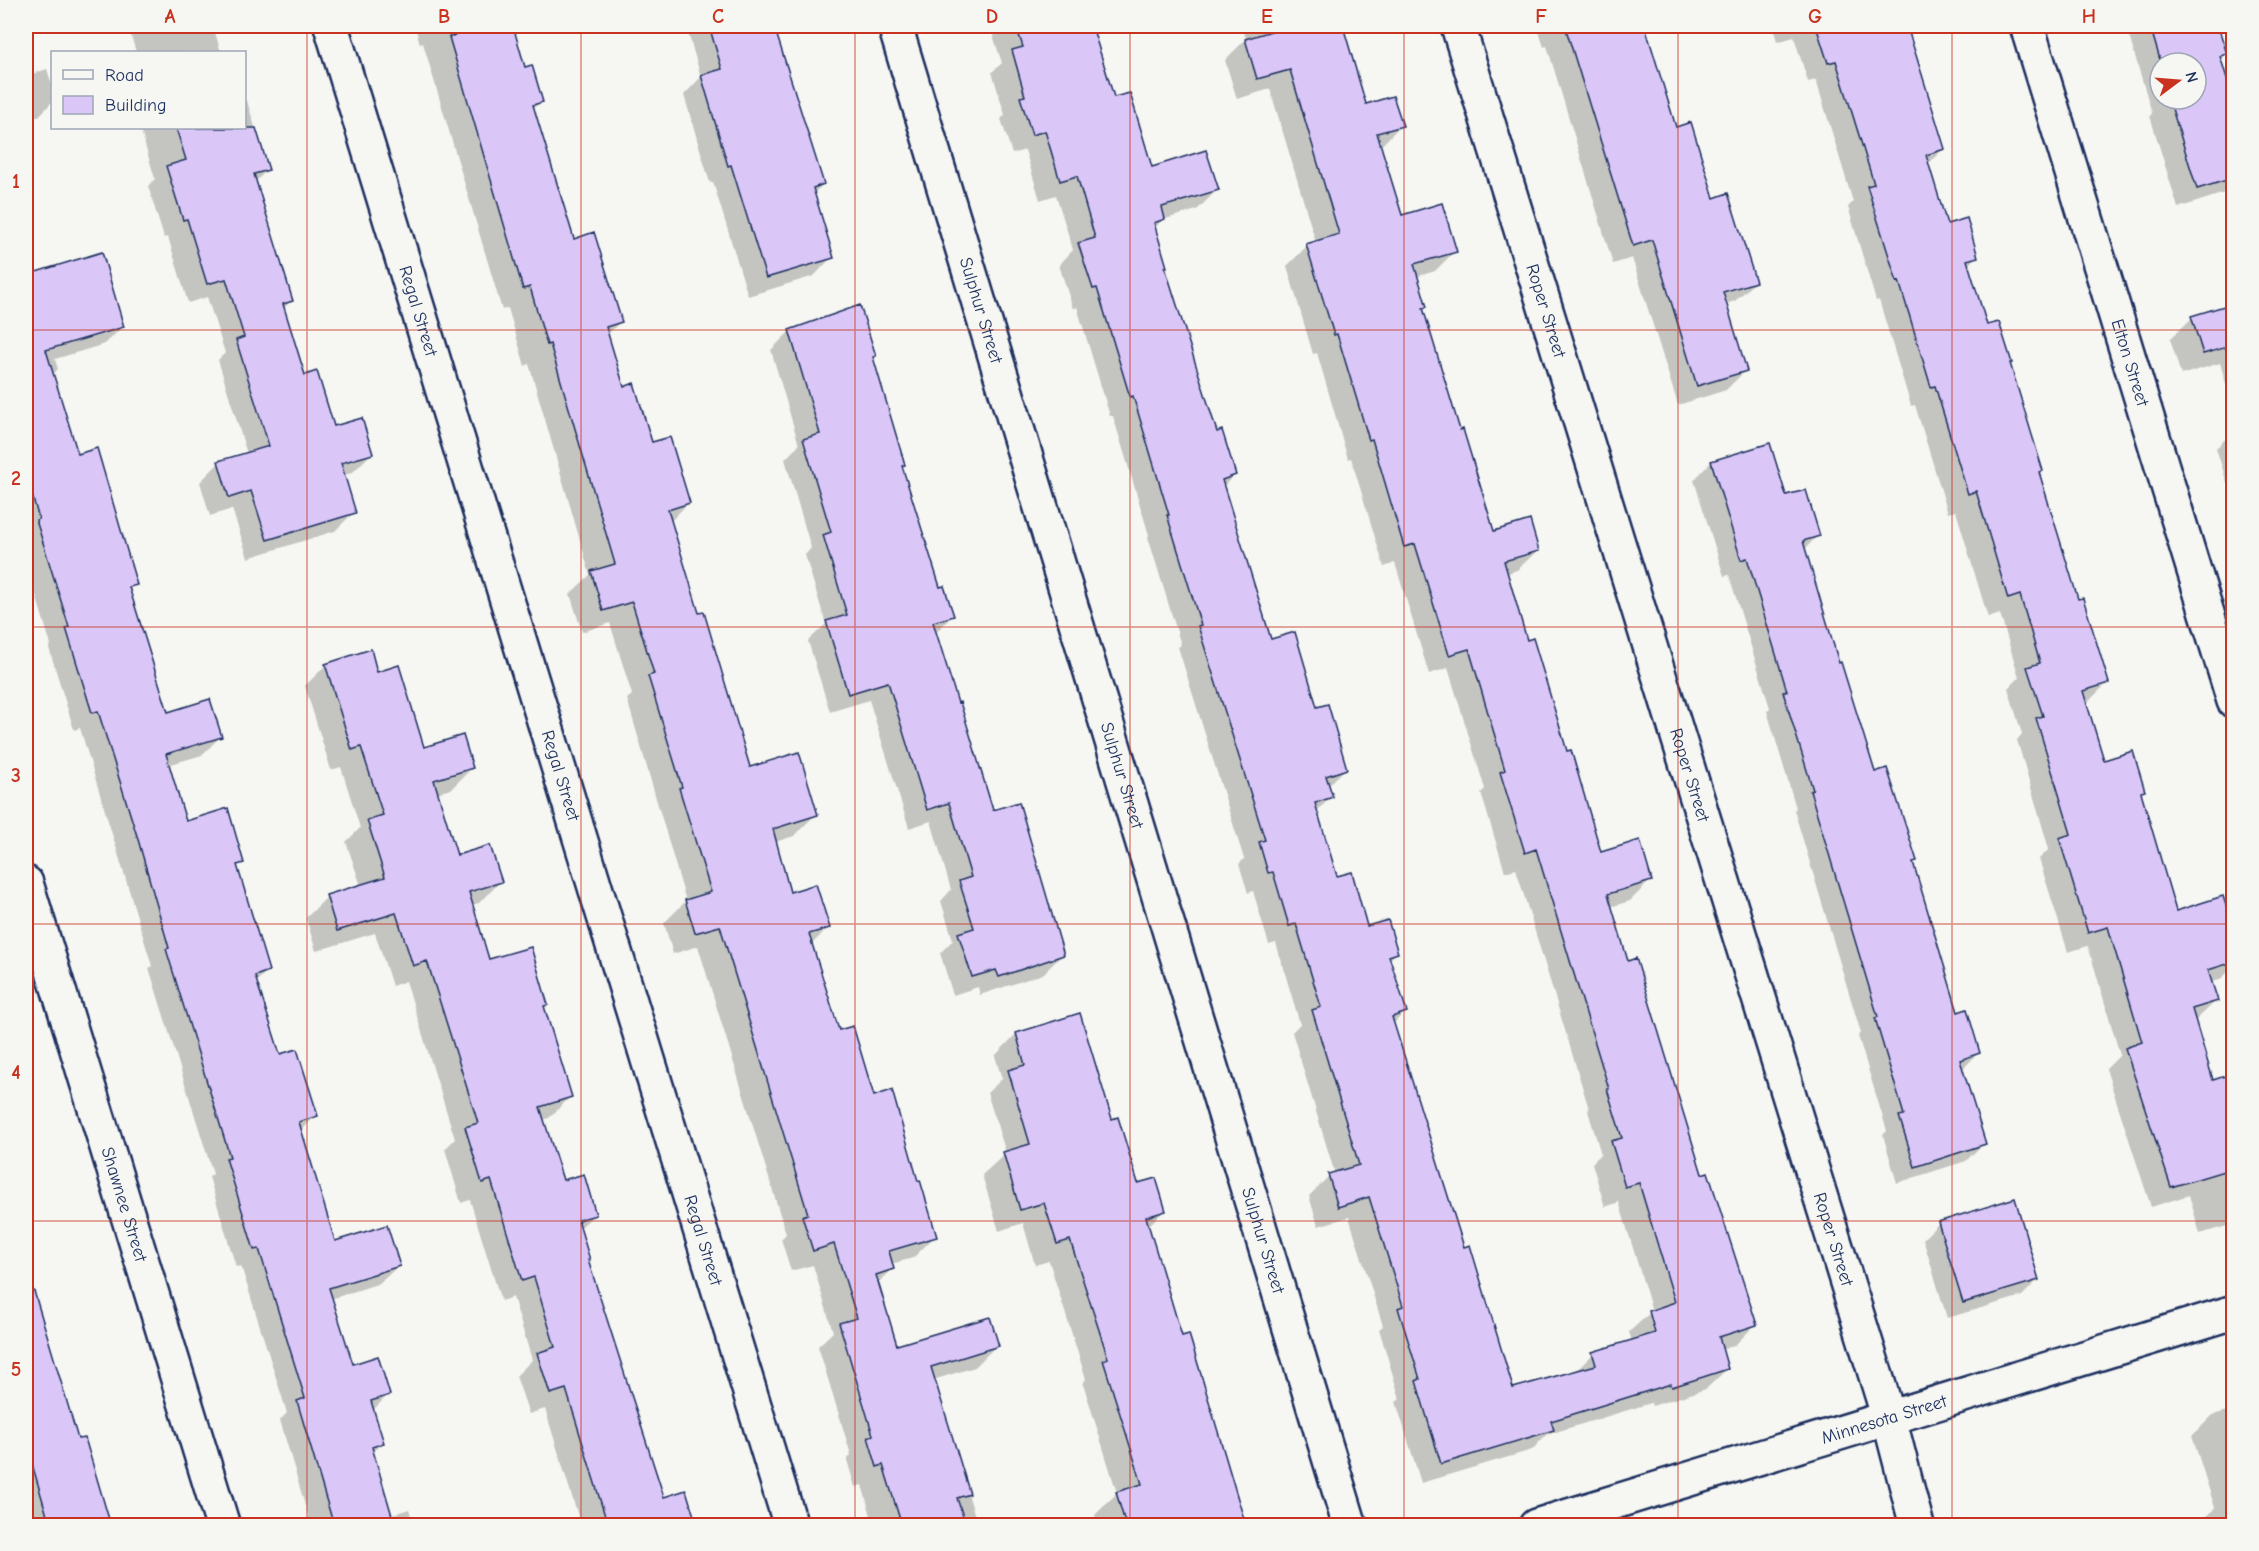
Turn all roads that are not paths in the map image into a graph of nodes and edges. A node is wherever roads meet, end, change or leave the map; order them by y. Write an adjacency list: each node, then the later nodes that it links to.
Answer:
1 (331, 26): 10 (street, Regal Street)
2 (895, 26): 11 (street, Sulphur Street)
3 (1458, 26): 8 (street, Roper Street)
4 (2027, 26): 5 (street, Elton Street)
5 (2234, 701)
6 (26, 883): 9 (street, Shawnee Street)
7 (2234, 1312): 8 (street, Minnesota Street)
8 (1889, 1418): 12 (street, Minnesota Street); 13 (street, Roper Street)
9 (223, 1526)
10 (792, 1526)
11 (1350, 1526)
12 (1536, 1526)
13 (1917, 1526)

